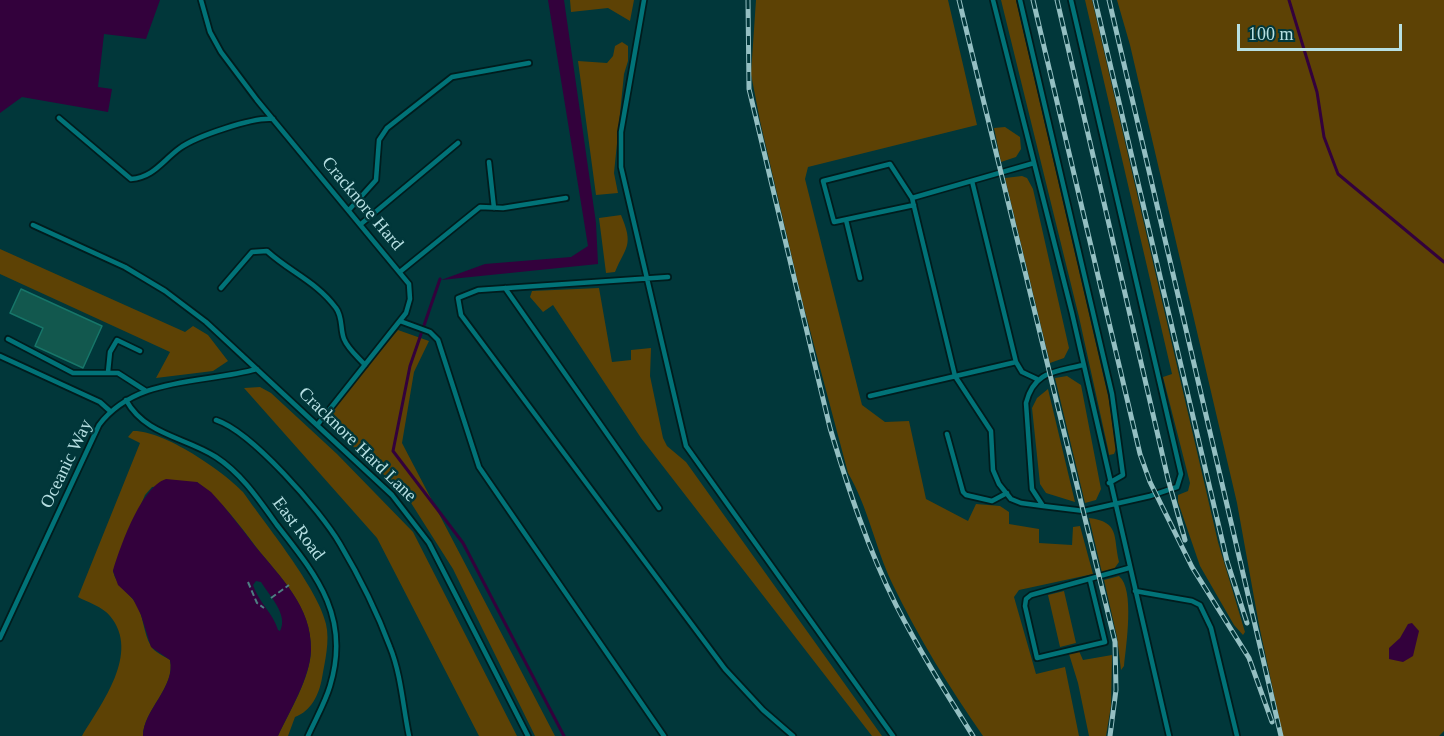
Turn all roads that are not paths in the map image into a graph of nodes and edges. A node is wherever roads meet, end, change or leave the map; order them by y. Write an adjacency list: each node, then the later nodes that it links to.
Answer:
1 (201, 0): 8 (lane, Cracknore Hard)
2 (644, 0): 24 (lane)
3 (993, 0): 11 (lane)
4 (1020, 0): 45 (lane)
5 (1071, 0): 47 (lane)
6 (529, 63): 17 (lane)
7 (59, 118): 8 (lane)
8 (273, 119): 17 (lane, Cracknore Hard)
9 (458, 143): 19 (lane)
10 (489, 162): 16 (lane)
11 (1034, 163): 12 (lane); 33 (lane)
12 (972, 181): 14 (lane); 31 (lane)
13 (566, 198): 16 (lane)
14 (912, 198): 15 (lane); 18 (lane)
15 (914, 205): 18 (lane); 36 (lane)
16 (494, 208): 21 (lane)
17 (349, 210): 19 (lane, Cracknore Hard)
18 (846, 220): 23 (lane)
19 (361, 224): 21 (lane, Cracknore Hard)
20 (33, 225): 34 (lane, Cracknore Hard Lane)
21 (401, 271): 27 (lane, Cracknore Hard)
22 (668, 277): 24 (lane)
23 (860, 278)
24 (647, 280): 26 (lane); 59 (lane)
25 (221, 288): 32 (lane)
26 (505, 288): 49 (lane); 58 (lane)
27 (400, 321): 32 (lane, Cracknore Hard); 57 (lane)
28 (8, 339): 35 (lane)
29 (140, 351): 35 (lane)
30 (0, 356): 41 (lane)
31 (1016, 362): 36 (lane); 37 (lane)
32 (365, 365): 43 (lane, Cracknore Hard)
33 (1083, 365): 37 (lane); 45 (lane)
34 (257, 369): 38 (lane, Oceanic Way); 43 (lane, Cracknore Hard Lane)
35 (108, 372): 38 (lane)
36 (955, 376): 39 (lane); 46 (lane)
37 (1037, 379): 48 (lane)
38 (147, 391): 40 (lane, Oceanic Way)
39 (870, 396)
40 (126, 400): 41 (lane, Oceanic Way); 54 (lane, East Road)
41 (110, 411): 53 (lane, Oceanic Way)
42 (216, 420): 55 (lane)
43 (318, 424): 56 (lane, Cracknore Hard Lane)
44 (947, 434): 46 (lane)
45 (1110, 483): 47 (lane)
46 (1007, 494): 48 (lane)
47 (1115, 505): 48 (lane); 50 (lane)
48 (1043, 506)
49 (659, 508)
50 (1130, 568): 51 (lane); 52 (lane)
51 (1090, 580): 51 (lane)
52 (1135, 591): 60 (lane); 61 (lane)
53 (0, 638)
54 (308, 736)
55 (409, 736)
56 (528, 736)
57 (664, 736)
58 (794, 736)
59 (893, 736)
60 (1169, 736)
61 (1237, 736)

